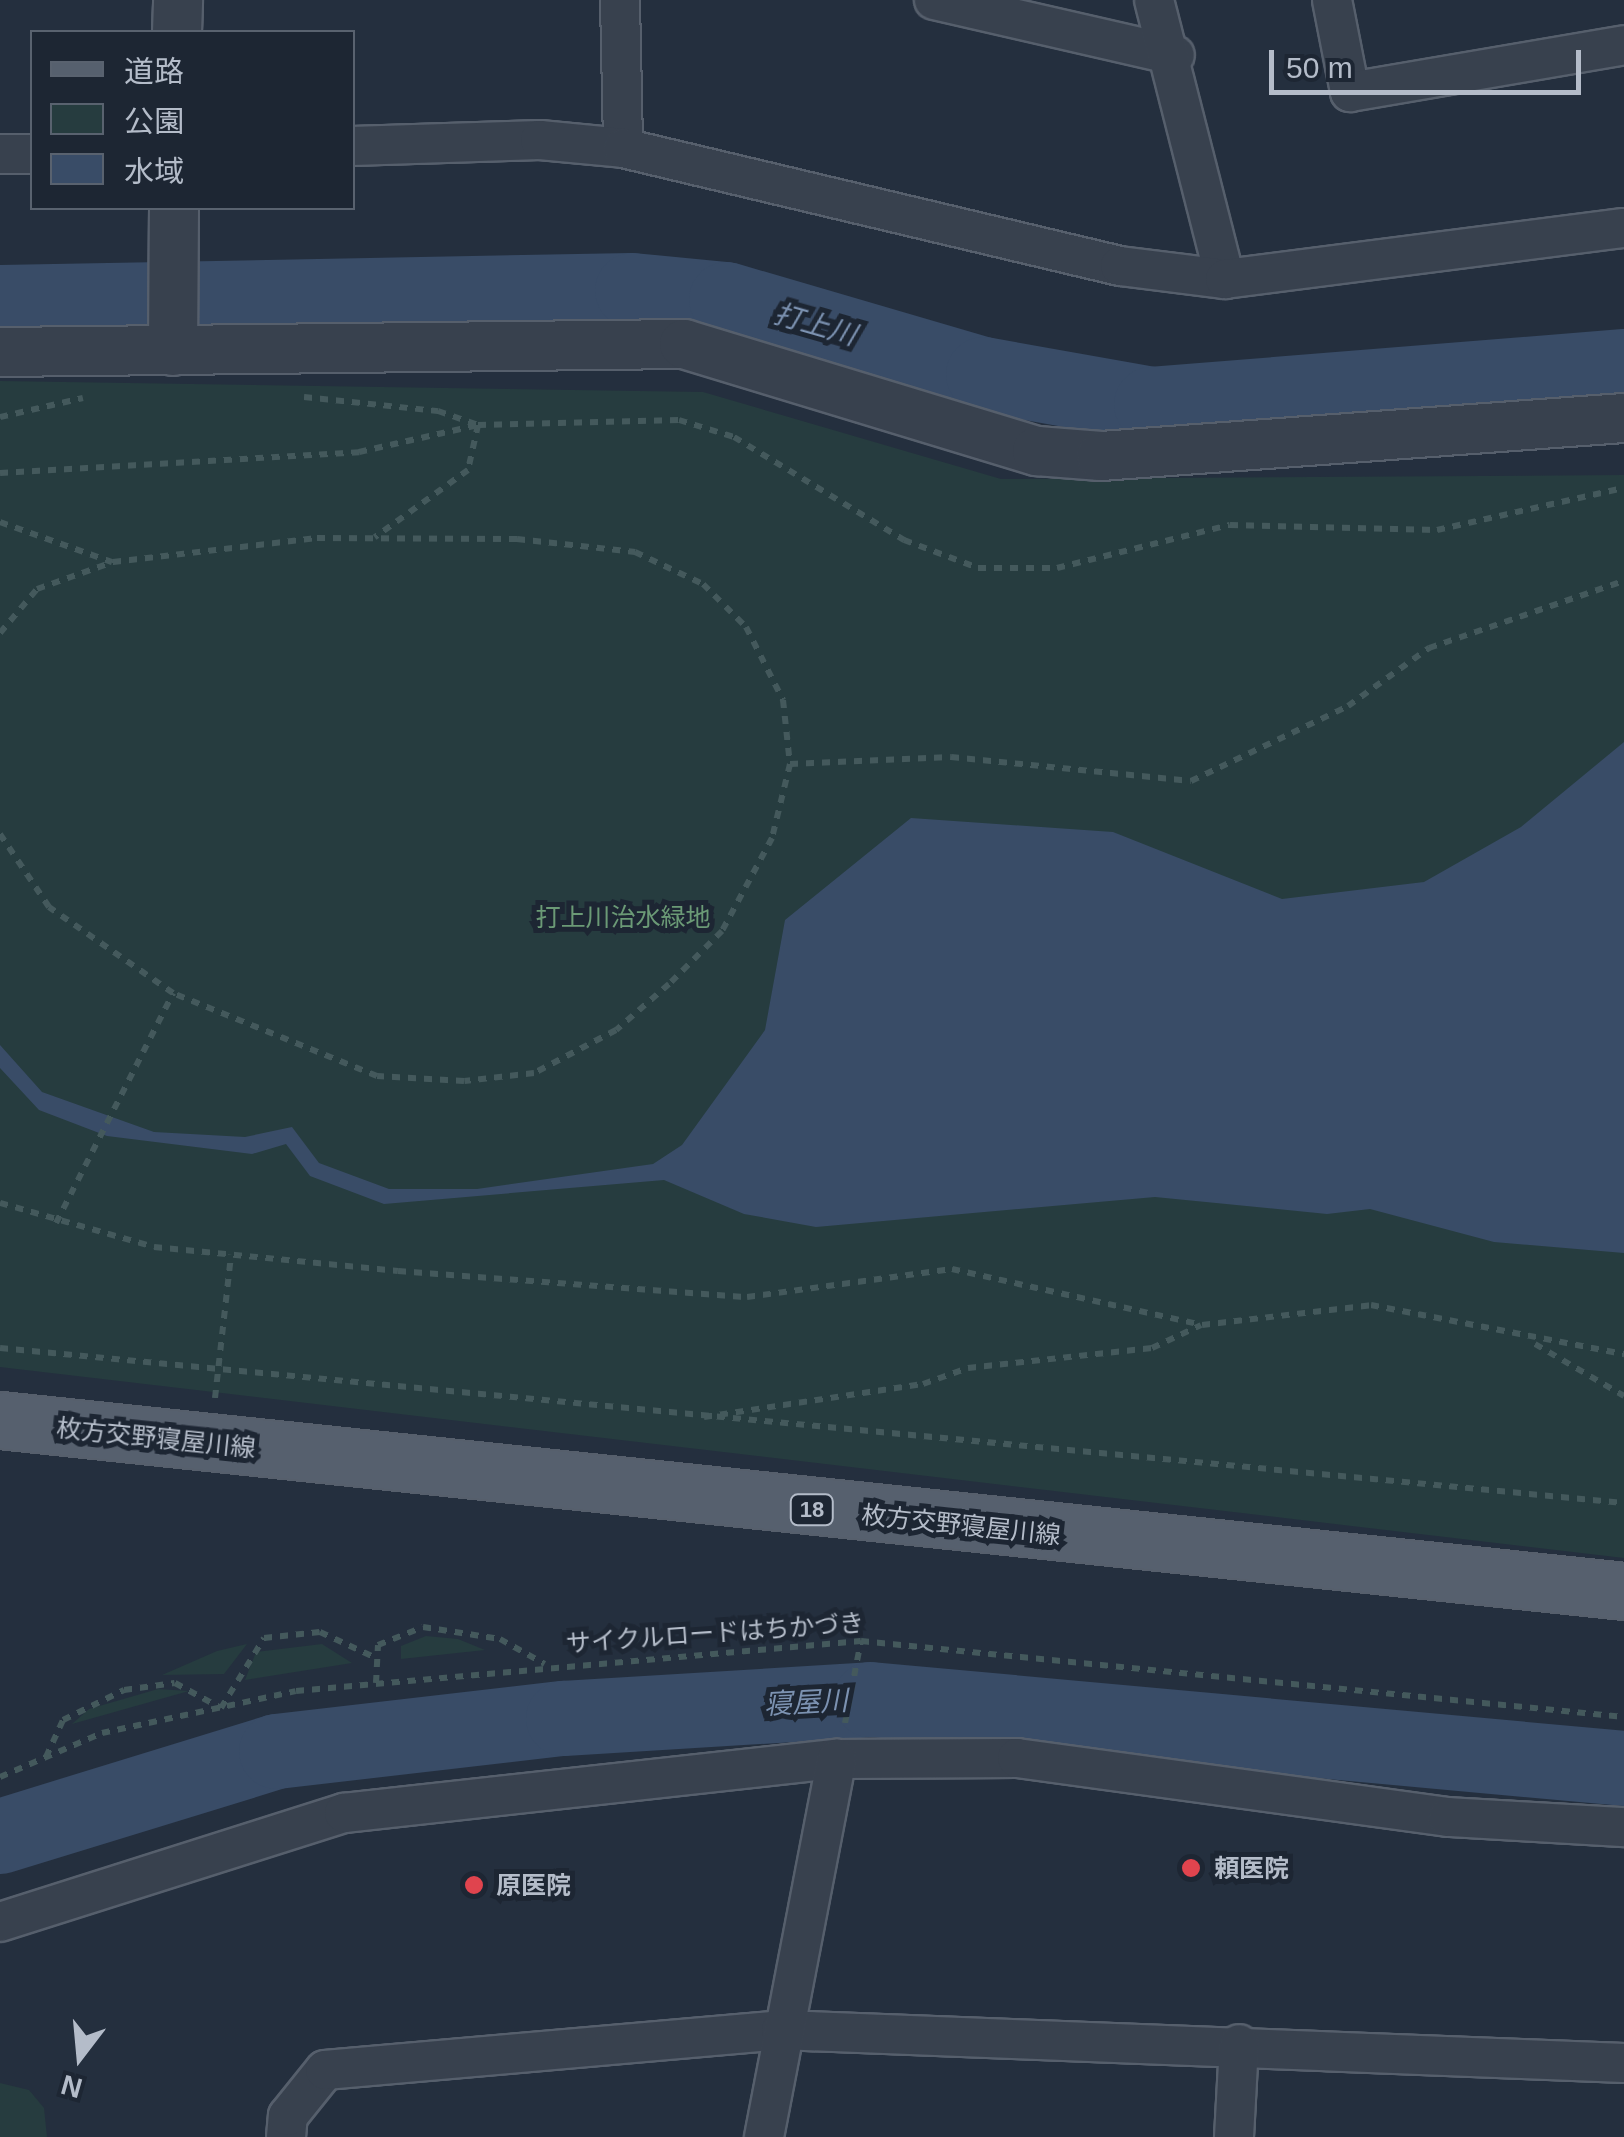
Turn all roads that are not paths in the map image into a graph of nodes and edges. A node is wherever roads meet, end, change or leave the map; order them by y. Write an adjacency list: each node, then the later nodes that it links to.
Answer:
1 (178, 0): 6 (street)
2 (620, 0): 10 (street)
3 (934, 0): 8 (street)
4 (1154, 0): 8 (street)
5 (1332, 0): 7 (street)
6 (177, 30)
7 (1624, 45)
8 (1175, 55): 15 (street)
9 (355, 146): 10 (street)
10 (623, 148): 15 (street)
11 (0, 154): 12 (street)
12 (30, 154)
13 (174, 210): 16 (street)
14 (1624, 228): 15 (street)
15 (1225, 279)
16 (173, 318): 17 (street); 18 (street)
17 (0, 352)
18 (1624, 418)
19 (0, 1420): 20 (main road, 枚方交野寝屋川線 / 18)
20 (1624, 1591)
21 (837, 1759): 22 (street); 23 (street); 24 (street)
22 (1624, 1828)
23 (0, 1922)
24 (780, 2030): 25 (street); 27 (street); 28 (street)
25 (1239, 2044): 26 (street); 29 (street)
26 (1624, 2063)
27 (286, 2137)
28 (764, 2137)
29 (1234, 2137)

